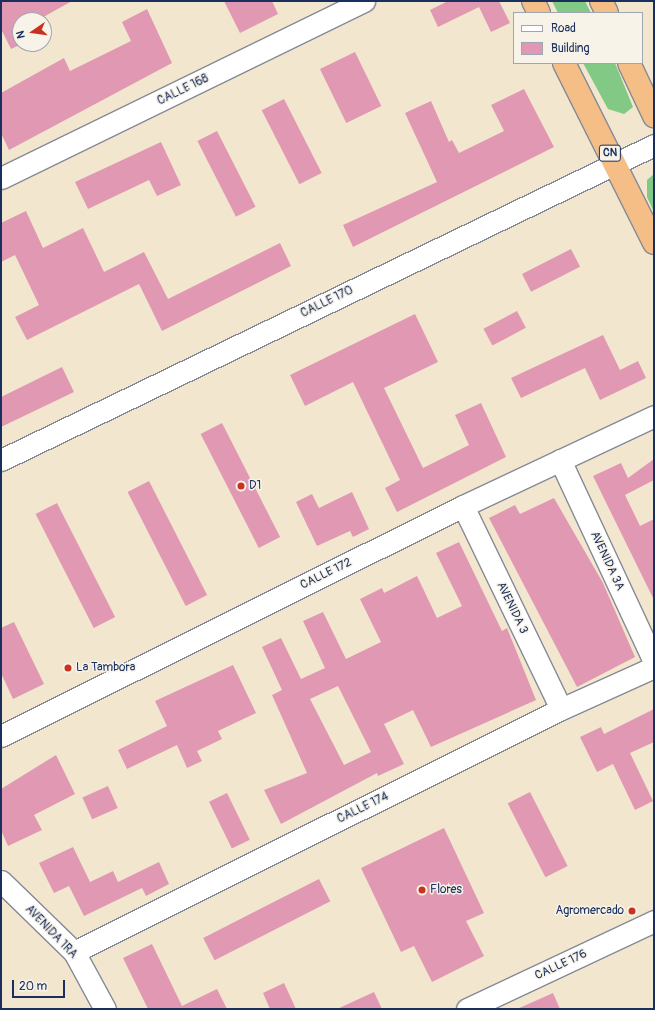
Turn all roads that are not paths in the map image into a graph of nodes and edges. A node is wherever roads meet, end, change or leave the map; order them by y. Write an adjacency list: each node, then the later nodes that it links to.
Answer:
1 (364, 1): 11 (street, CALLE 168)
2 (533, 1): 4 (highway)
3 (601, 1): 5 (highway)
4 (538, 12)
5 (606, 12)
6 (565, 64): 10 (highway, CN)
7 (629, 64): 8 (highway)
8 (654, 116)
9 (654, 145): 10 (street, CALLE 170)
10 (615, 164): 12 (highway, CN); 14 (street, CALLE 170)
11 (1, 178)
12 (654, 243)
13 (654, 416): 15 (street, CALLE 172)
14 (1, 460)
15 (560, 460): 16 (street, CALLE 172); 17 (street, AVENIDA 3A)
16 (463, 506): 19 (street, AVENIDA 3); 20 (street, CALLE 172)
17 (654, 662)
18 (654, 667): 19 (street, CALLE 174)
19 (561, 709): 23 (street, CALLE 174)
20 (1, 736)
21 (1, 881): 23 (street, AVENIDA 1RA)
22 (654, 921): 25 (street, CALLE 176)
23 (74, 952): 24 (street, AVENIDA 1RA)
24 (105, 1009)
25 (467, 1009)

